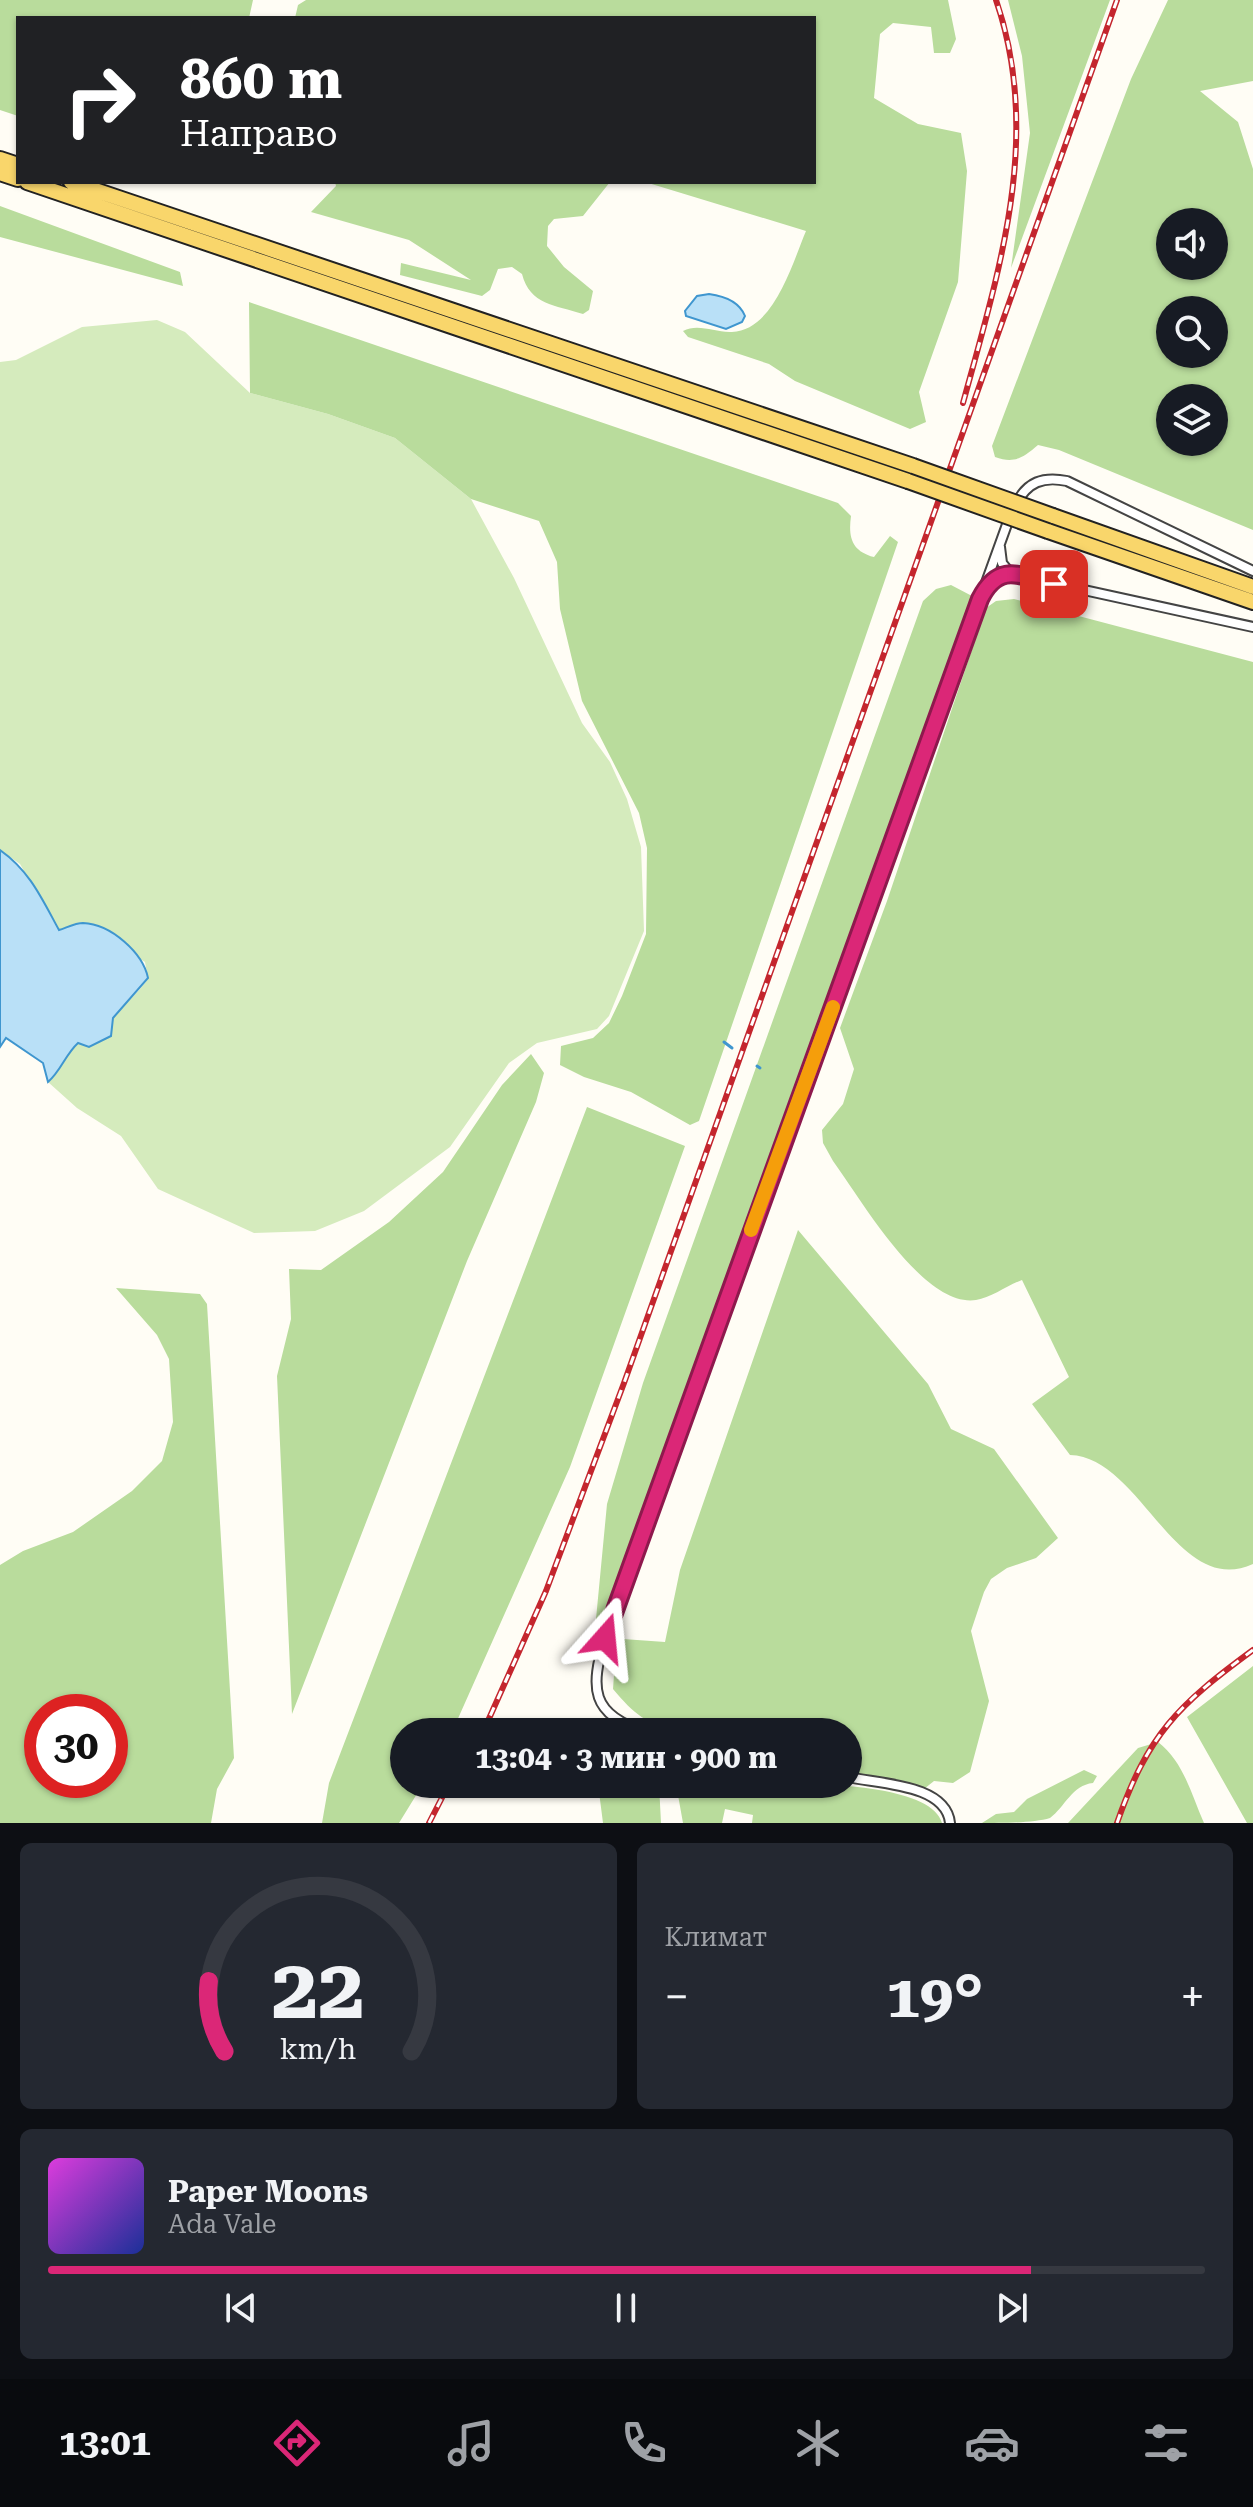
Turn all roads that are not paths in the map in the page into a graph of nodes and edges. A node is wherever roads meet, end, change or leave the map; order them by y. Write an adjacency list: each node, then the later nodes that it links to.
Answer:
1 (33, 184): 3 (main road, bridge)
2 (77, 184): 3 (main road, bridge)
3 (1050, 524): 7 (main road); 8 (main road)
4 (1003, 531): 5 (street); 6 (street); 9 (street)
5 (1253, 571)
6 (1011, 574): 9 (street); 10 (street)
7 (1253, 587)
8 (1253, 602)
9 (971, 621): 11 (street)
10 (1253, 627)
11 (614, 1718)
12 (862, 1780): 13 (street)
13 (950, 1823)

